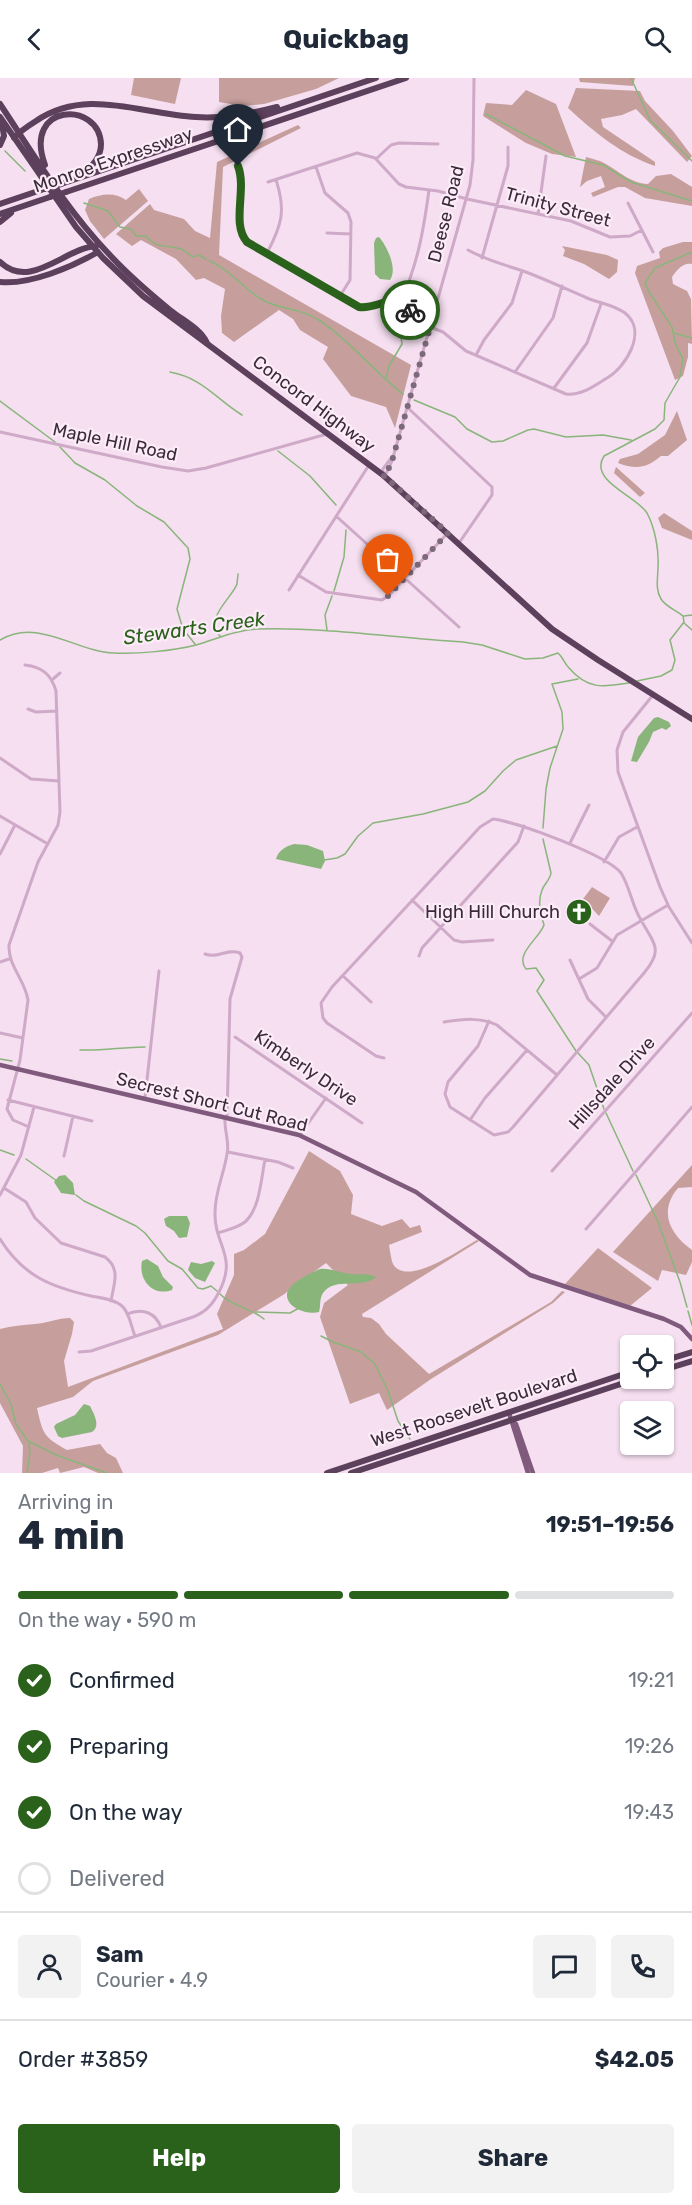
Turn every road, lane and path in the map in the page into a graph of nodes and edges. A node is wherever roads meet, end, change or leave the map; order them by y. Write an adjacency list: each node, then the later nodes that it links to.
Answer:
1 (376, 78): 4 (highway, Monroe Expressway)
2 (406, 78): 23 (highway, Monroe Expressway, bridge)
3 (474, 78): 20 (street, Deese Road)
4 (327, 94): 7 (highway); 17 (highway, Monroe Expressway)
5 (0, 104): 7 (highway, Concord Highway)
6 (0, 117): 7 (highway, Concord Highway); 9 (highway)
7 (17, 135): 15 (highway, Concord Highway); 31 (highway, Concord Highway)
8 (438, 144): 12 (street)
9 (0, 145)
10 (508, 147): 24 (street)
11 (546, 156): 26 (street)
12 (376, 159): 14 (street); 19 (street, Trinity Street)
13 (238, 166): 35 (street)
14 (316, 167): 16 (street); 30 (street)
15 (48, 174): 17 (highway); 32 (highway, Concord Highway)
16 (276, 180): 18 (street); 35 (street)
17 (70, 181): 22 (highway, Monroe Expressway, bridge)
18 (268, 182)
19 (429, 190): 20 (street, Trinity Street); 42 (street)
20 (466, 199): 24 (street, Trinity Street); 44 (street, Deese Road)
21 (628, 202): 28 (street)
22 (0, 204)
23 (28, 204): 25 (highway, Monroe Expressway); 27 (highway)
24 (498, 205): 26 (street, Trinity Street); 36 (street)
25 (0, 214)
26 (538, 214): 28 (street, Trinity Street)
27 (0, 222)
28 (642, 231): 34 (street)
29 (327, 233): 30 (street)
30 (351, 234): 41 (street)
31 (92, 246): 32 (highway, Concord Highway); 37 (highway)
32 (100, 249): 39 (highway); 50 (highway, Concord Highway)
33 (468, 250): 36 (street)
34 (653, 252)
35 (267, 253): 41 (street)
36 (482, 258): 38 (street)
37 (0, 262)
38 (522, 271): 40 (street); 45 (street)
39 (0, 282)
40 (562, 286): 43 (street); 46 (street)
41 (340, 296): 42 (street)
42 (401, 302): 44 (street)
43 (601, 303): 47 (street); 47 (street)
44 (430, 328): 45 (street); 48 (street, Deese Road)
45 (476, 355): 46 (street)
46 (515, 372): 47 (street)
47 (554, 388)
48 (407, 407): 52 (street, Deese Road); 55 (street)
49 (0, 432): 50 (street, Maple Hill Road)
50 (329, 433): 51 (highway, Concord Highway)
51 (370, 464): 52 (highway, Concord Highway); 53 (street)
52 (383, 475): 54 (highway, Concord Highway)
53 (336, 516): 56 (street); 57 (street)
54 (448, 533): 55 (highway, Concord Highway); 57 (street)
55 (459, 543): 63 (highway, Concord Highway)
56 (298, 575): 57 (street); 58 (street)
57 (405, 578): 59 (street)
58 (289, 590)
59 (459, 627)
60 (24, 665): 62 (street)
61 (60, 673): 62 (street)
62 (53, 679): 65 (street)
63 (653, 695): 66 (highway, Concord Highway); 73 (street)
64 (28, 709): 65 (street)
65 (57, 711): 68 (street)
66 (692, 719)
67 (0, 758): 68 (street)
68 (59, 781): 74 (street)
69 (589, 805): 75 (street)
70 (0, 816): 71 (street)
71 (15, 825): 74 (street); 76 (street)
72 (524, 826): 75 (street); 78 (street); 82 (street)
73 (637, 827): 77 (street); 79 (street)
74 (48, 844): 88 (street)
75 (570, 844): 77 (street)
76 (0, 854)
77 (604, 861): 80 (street)
78 (412, 900): 82 (street); 92 (street)
79 (668, 905): 80 (street); 85 (street)
80 (641, 921): 84 (street); 96 (street)
81 (590, 924): 84 (street)
82 (440, 927): 83 (street); 87 (street)
83 (493, 940)
84 (612, 940): 93 (street)
85 (692, 943)
86 (205, 954): 113 (street)
87 (419, 956)
88 (9, 959): 90 (street); 101 (street)
89 (570, 960): 93 (street)
90 (0, 962)
91 (159, 970): 107 (street)
92 (343, 976): 94 (street); 103 (street)
93 (579, 979): 96 (street)
94 (371, 1002)
95 (692, 1013): 123 (street, Hillsdale Drive)
96 (606, 1017): 106 (street)
97 (489, 1021): 98 (street); 102 (street); 115 (street)
98 (444, 1022)
99 (0, 1033): 101 (street)
100 (236, 1037): 108 (street, Kimberly Drive)
101 (23, 1038): 105 (street)
102 (527, 1050): 106 (street); 115 (street)
103 (384, 1058)
104 (0, 1065): 105 (main road, Secrest Short Cut Road)
105 (18, 1069): 107 (main road, Secrest Short Cut Road); 109 (street)
106 (556, 1075): 115 (street)
107 (146, 1098): 113 (main road, Secrest Short Cut Road)
108 (326, 1098): 116 (street, Kimberly Drive); 118 (street)
109 (8, 1100): 110 (street); 117 (street)
110 (34, 1107): 112 (street); 117 (street)
111 (692, 1107): 126 (street)
112 (73, 1116): 114 (street); 120 (street)
113 (226, 1118): 118 (main road, Secrest Short Cut Road); 119 (street)
114 (92, 1120)
115 (470, 1120)
116 (362, 1123)
117 (29, 1127): 124 (street)
118 (300, 1136): 133 (main road, Secrest Short Cut Road)
119 (228, 1152): 121 (street); 127 (street)
120 (64, 1156)
121 (266, 1160): 122 (street); 127 (street)
122 (293, 1168)
123 (552, 1171)
124 (4, 1188): 125 (street); 129 (street)
125 (0, 1195)
126 (586, 1229)
127 (219, 1233): 131 (street)
128 (0, 1239): 129 (street)
129 (111, 1300): 130 (street)
130 (127, 1314): 131 (street); 132 (street)
131 (161, 1328): 132 (street)
132 (135, 1336): 134 (street)
133 (691, 1336)
134 (79, 1352)
135 (692, 1352): 136 (highway)
136 (674, 1358)
137 (692, 1361): 138 (highway)
138 (674, 1367)
139 (620, 1375): 141 (highway, West Roosevelt Boulevard)
140 (620, 1384): 142 (highway, West Roosevelt Boulevard)
141 (509, 1413): 142 (main road); 143 (highway, West Roosevelt Boulevard)
142 (512, 1421): 144 (highway, West Roosevelt Boulevard); 147 (main road)
143 (409, 1446): 144 (highway); 145 (highway, West Roosevelt Boulevard)
144 (373, 1466): 146 (highway, West Roosevelt Boulevard)
145 (327, 1473)
146 (351, 1473)
147 (531, 1473)

